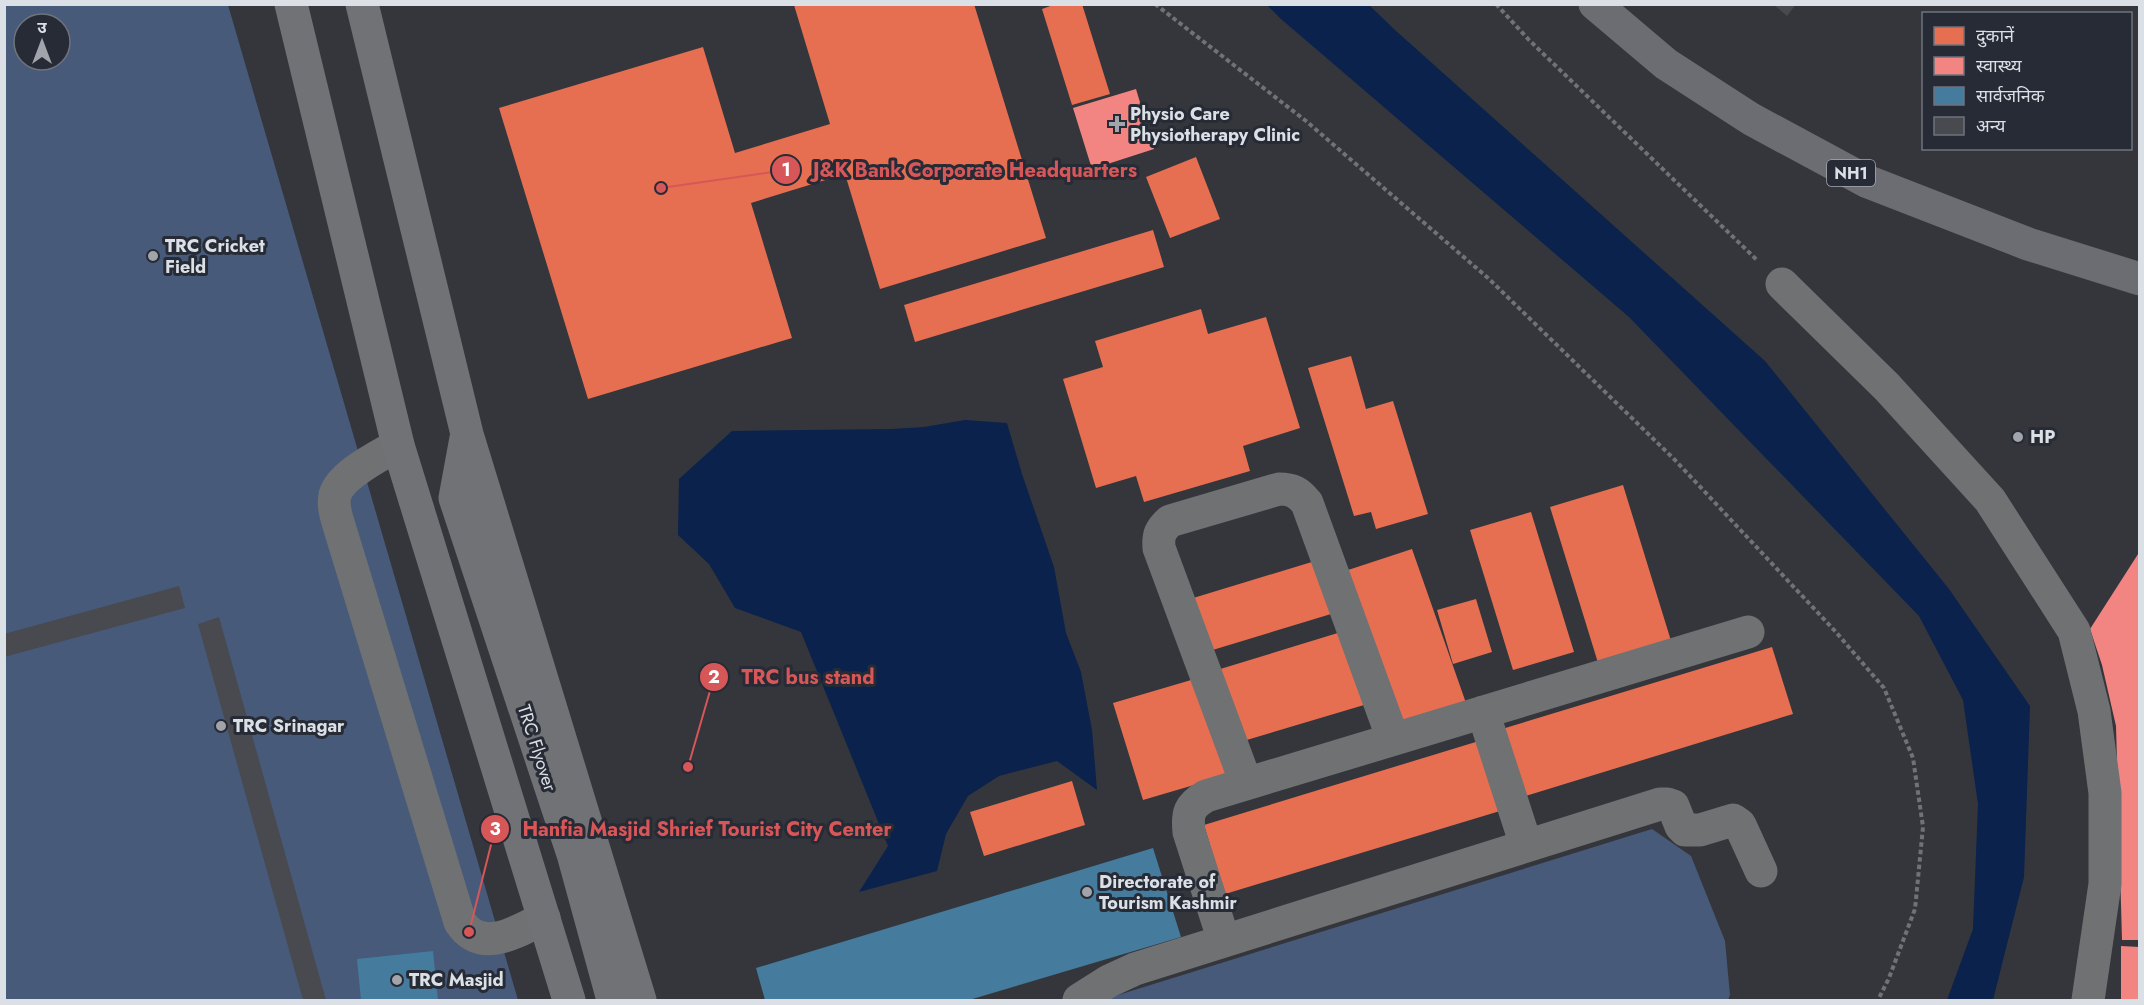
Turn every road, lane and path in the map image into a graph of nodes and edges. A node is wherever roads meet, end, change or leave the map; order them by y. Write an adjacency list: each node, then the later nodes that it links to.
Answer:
1 (291, 4): 9 (main road)
2 (362, 4): 8 (main road)
3 (1155, 4): 23 (path)
4 (1496, 4): 7 (path)
5 (1595, 4): 6 (highway, NH1)
6 (2139, 279)
7 (1782, 284): 24 (lane)
8 (467, 434): 10 (main road, TRC Flyover); 21 (main road)
9 (400, 450): 10 (main road); 17 (main road); 17 (lane)
10 (455, 498): 20 (main road, TRC Flyover)
11 (1748, 632): 12 (lane)
12 (1483, 712): 13 (lane); 15 (lane)
13 (1393, 739): 14 (lane); 14 (lane)
14 (1246, 783): 18 (lane)
15 (1526, 845): 16 (lane); 18 (lane)
16 (1761, 872)
17 (544, 918): 19 (main road)
18 (1224, 941): 22 (lane)
19 (569, 1000)
20 (613, 1000)
21 (640, 1000)
22 (1079, 1000)
23 (1878, 1000)
24 (2088, 1000)

